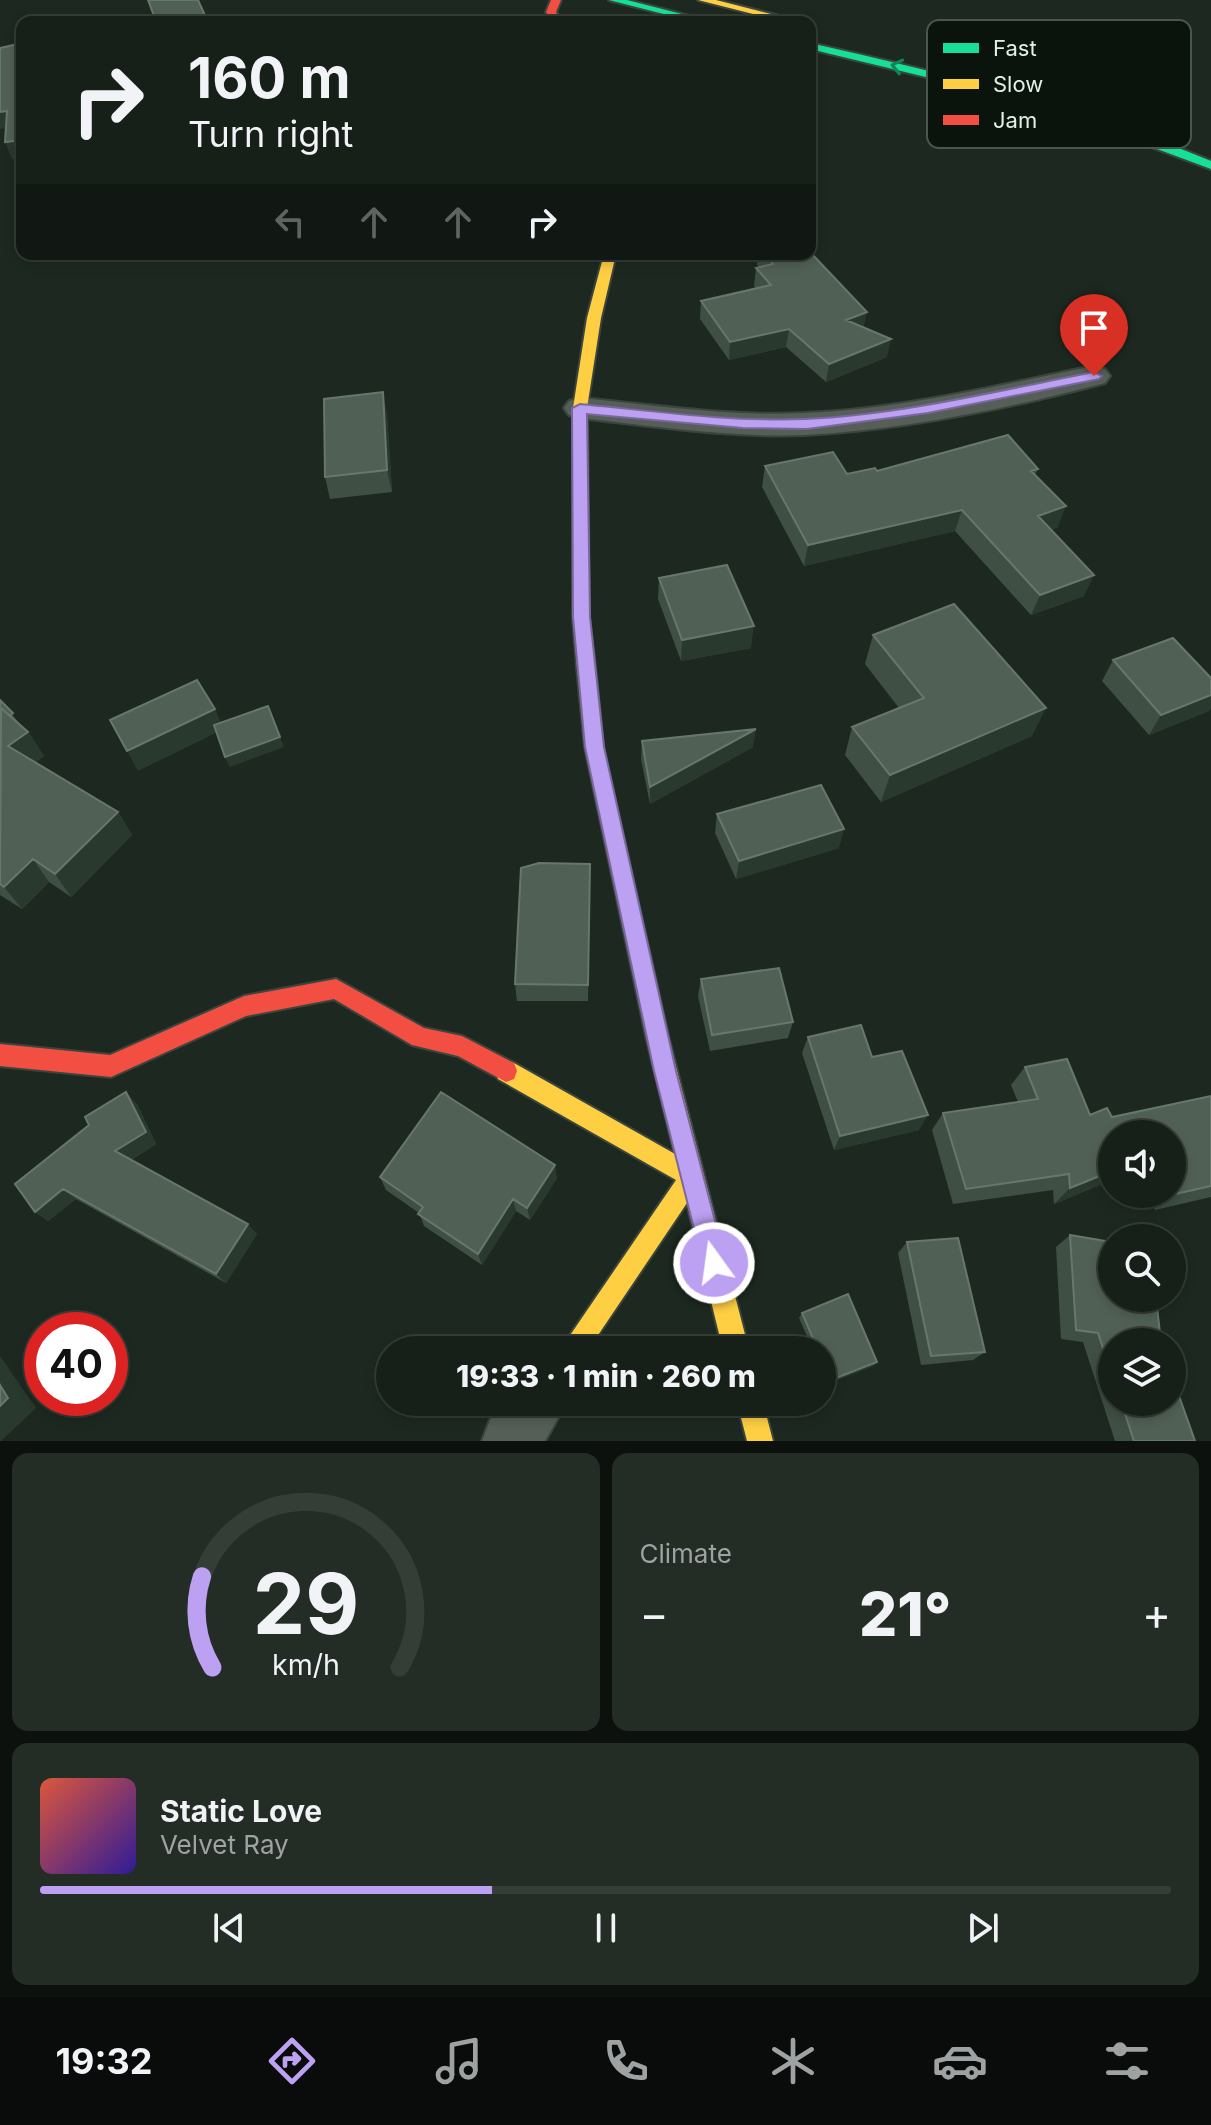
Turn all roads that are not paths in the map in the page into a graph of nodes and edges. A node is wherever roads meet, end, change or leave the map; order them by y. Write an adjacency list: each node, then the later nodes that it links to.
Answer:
1 (614, 0): 4 (main road)
2 (703, 0): 3 (main road)
3 (728, 3): 5 (main road)
4 (682, 16)
5 (776, 16)
6 (816, 47): 7 (main road, one-way to 6)
7 (927, 74)
8 (1173, 148): 9 (main road, one-way to 8)
9 (1211, 165)
10 (608, 260): 12 (main road)
11 (1094, 376): 12 (street)
12 (580, 408): 14 (main road)
13 (0, 1055): 14 (main road)
14 (692, 1176): 15 (main road); 16 (main road)
15 (583, 1336)
16 (732, 1336)
17 (528, 1416): 19 (street)
18 (754, 1416): 20 (main road)
19 (511, 1441)
20 (760, 1441)

